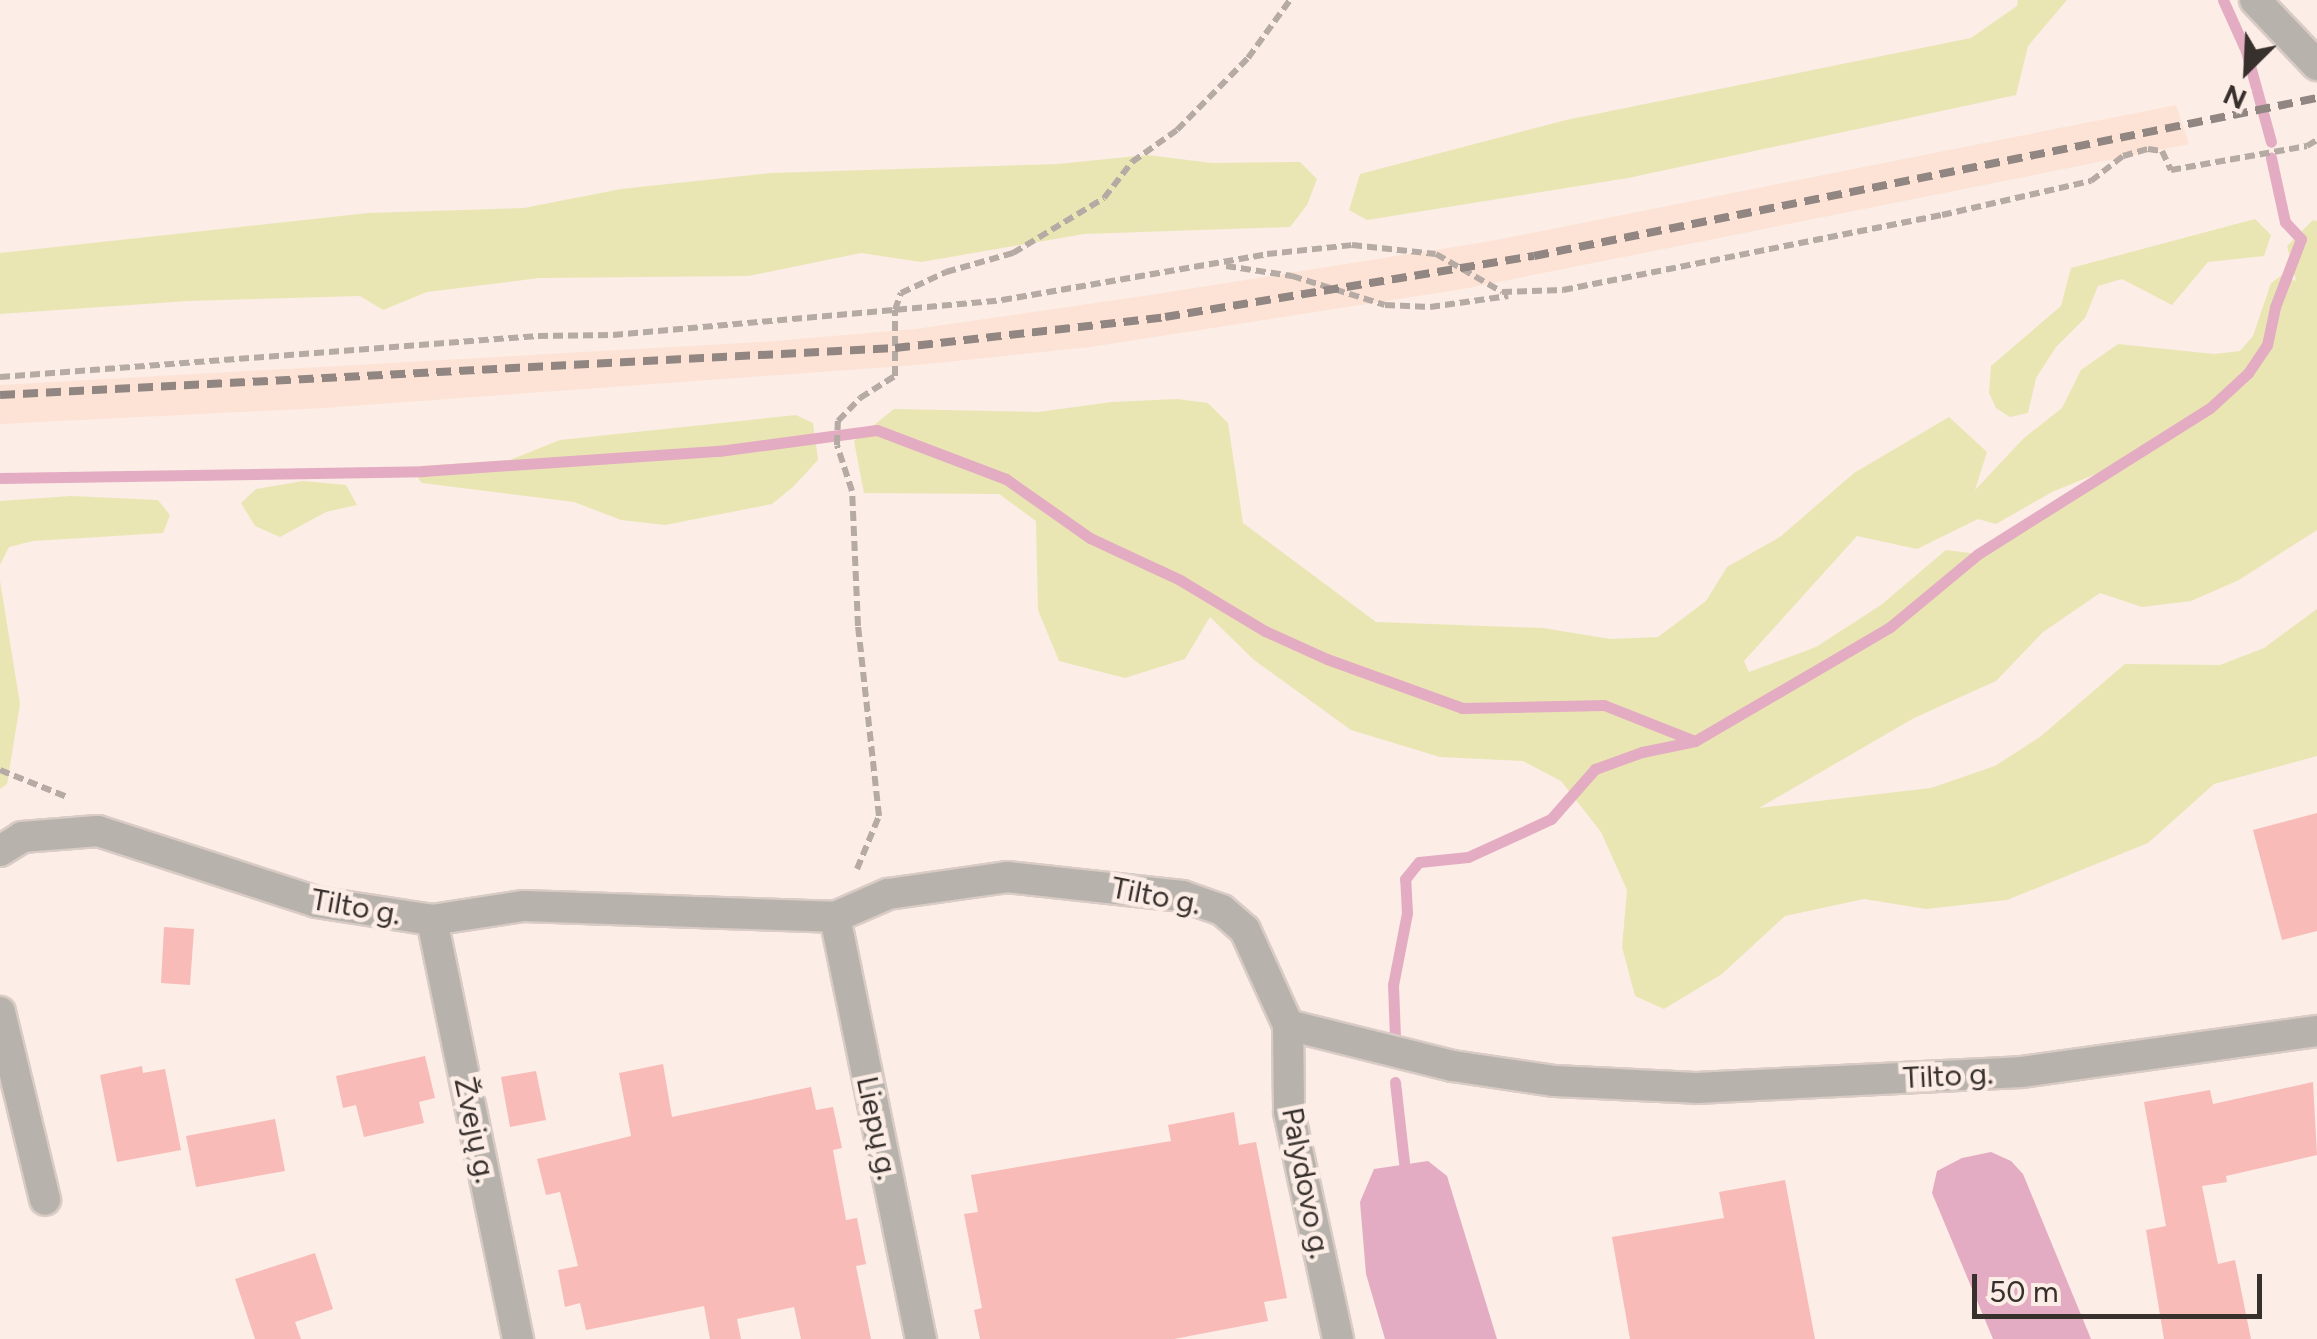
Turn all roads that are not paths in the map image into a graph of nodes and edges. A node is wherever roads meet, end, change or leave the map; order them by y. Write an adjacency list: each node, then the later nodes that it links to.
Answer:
1 (2255, 0): 2 (street)
2 (2317, 65)
3 (0, 851): 5 (street, Tilto g.)
4 (834, 917): 5 (street, Tilto g.); 7 (street, Tilto g.); 11 (street, Liepų g.)
5 (432, 920): 10 (street, Žvejų g.)
6 (0, 1012): 9 (street)
7 (1288, 1025): 8 (street, Tilto g.); 12 (street, Palydovo g.)
8 (2317, 1032)
9 (45, 1200)
10 (518, 1339)
11 (921, 1339)
12 (1338, 1339)

